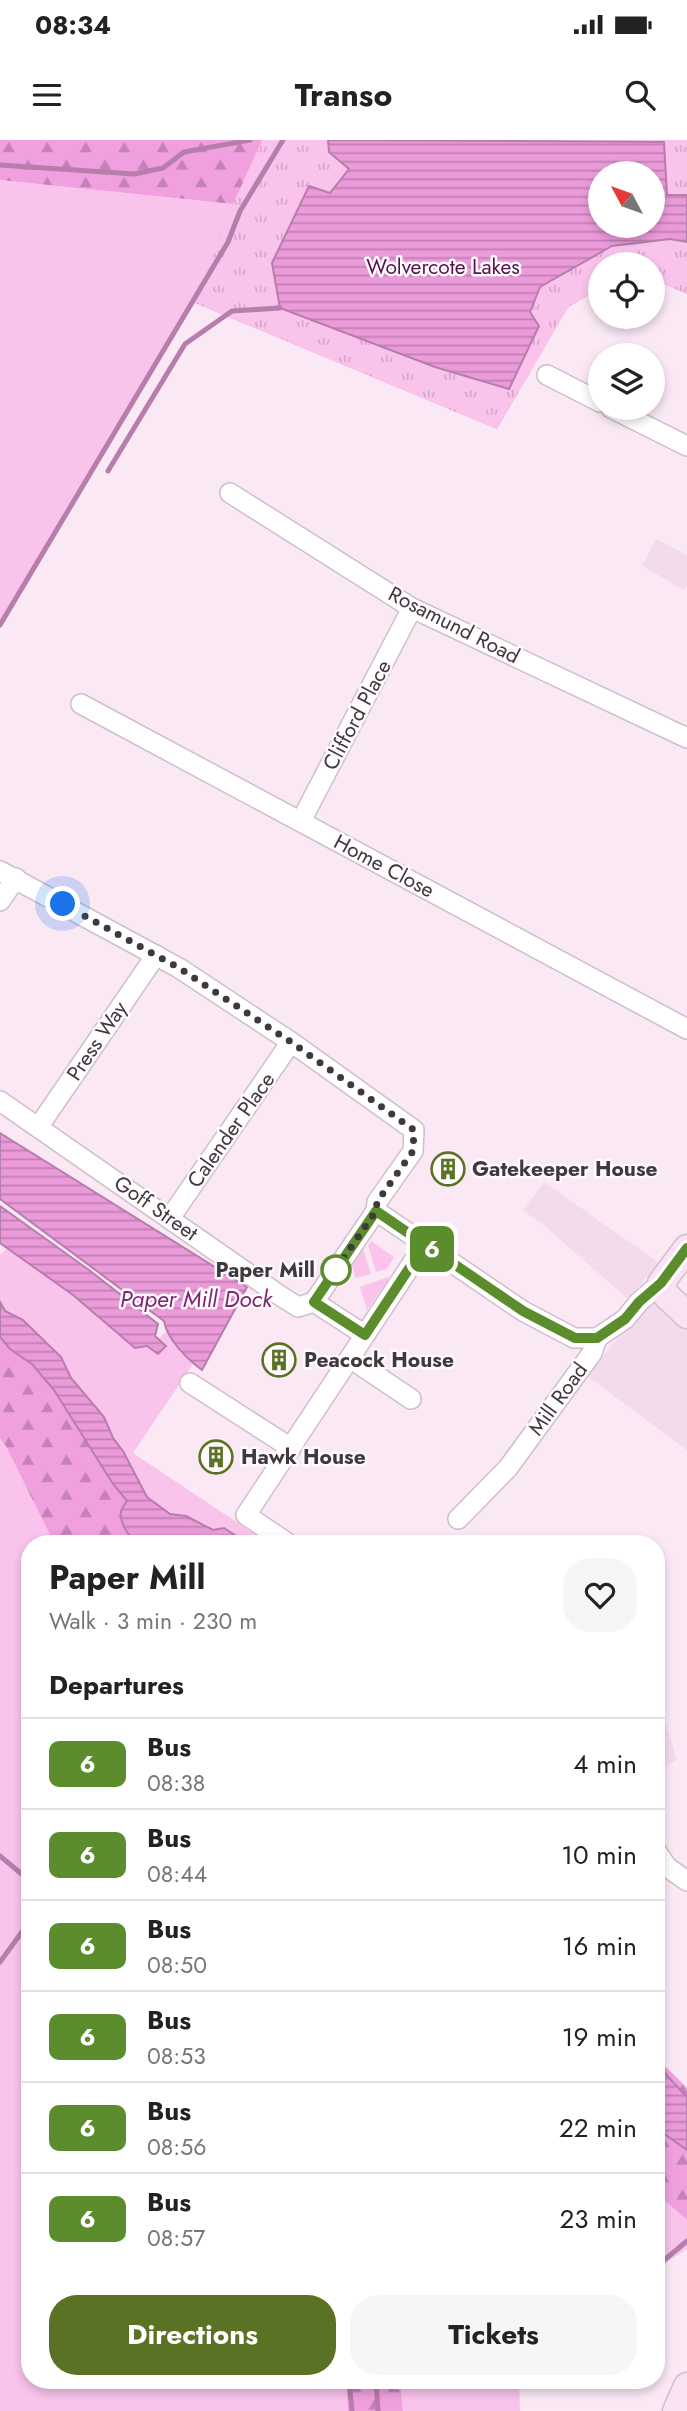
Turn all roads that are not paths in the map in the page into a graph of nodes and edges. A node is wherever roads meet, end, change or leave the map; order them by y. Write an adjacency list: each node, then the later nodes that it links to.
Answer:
1 (547, 375): 2 (street)
2 (588, 396)
3 (635, 420): 4 (street)
4 (687, 446)
5 (230, 494): 6 (street, Rosamund Road)
6 (412, 608): 8 (street, Rosamund Road); 9 (street, Clifford Place)
7 (81, 704): 9 (street, Home Close)
8 (687, 738)
9 (301, 821): 13 (street, Home Close)
10 (8, 875): 11 (street); 12 (street)
11 (0, 901)
12 (156, 955): 14 (street); 16 (street, Press Way)
13 (687, 1029)
14 (291, 1042): 17 (street); 18 (street, Calender Place)
15 (0, 1101): 16 (street, Goff Street)
16 (39, 1126): 18 (street, Goff Street)
17 (376, 1211): 19 (street); 22 (street)
18 (170, 1218): 22 (street, Goff Street)
19 (425, 1244): 24 (street); 25 (street)
20 (687, 1248): 21 (street)
21 (661, 1283): 23 (street); 25 (street, Mill Road)
22 (314, 1302): 24 (street)
23 (687, 1315)
24 (365, 1335): 26 (street)
25 (597, 1338): 30 (street, Mill Road)
26 (350, 1358): 28 (street); 29 (street)
27 (190, 1383): 29 (street)
28 (411, 1399)
29 (291, 1448): 31 (street)
30 (458, 1519)
31 (276, 1535)
32 (665, 1864): 33 (street)
33 (687, 1881)
34 (687, 2386): 35 (street)
35 (676, 2411)

